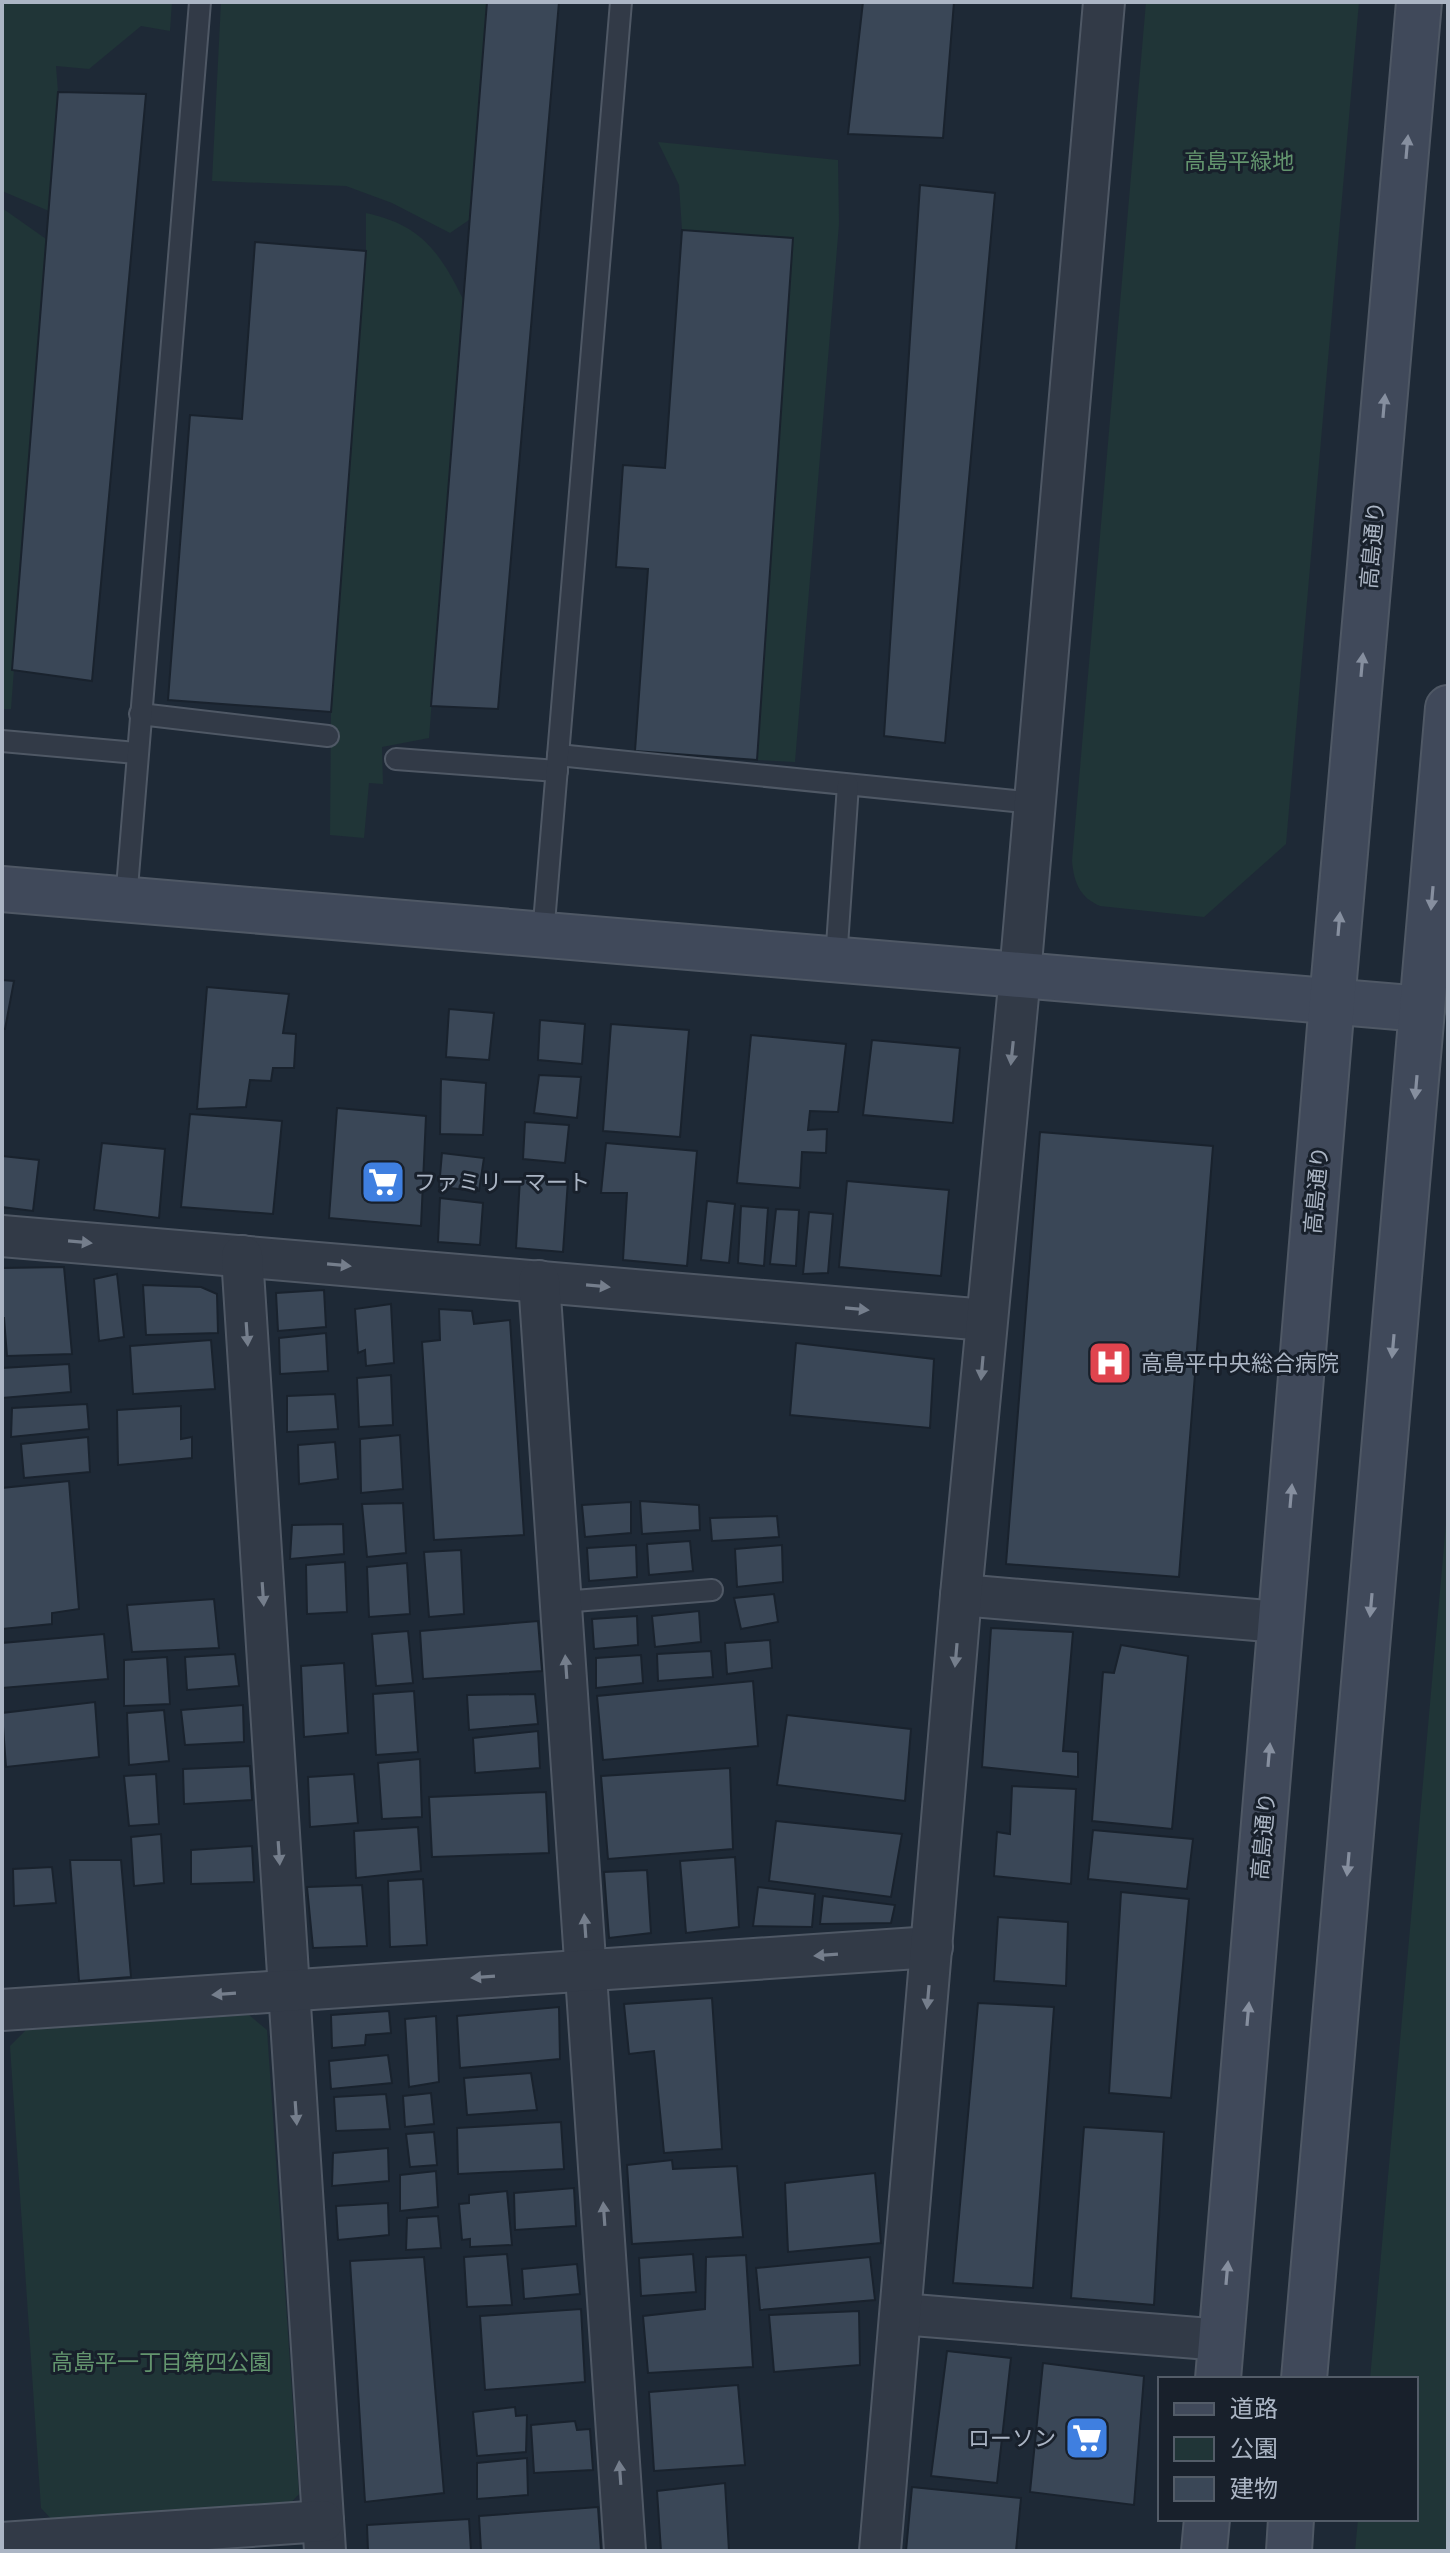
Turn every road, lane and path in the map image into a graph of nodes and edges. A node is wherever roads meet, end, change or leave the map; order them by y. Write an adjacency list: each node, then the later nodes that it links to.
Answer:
1 (200, 2): 6 (lane)
2 (621, 2): 11 (lane)
3 (1104, 2): 13 (street)
4 (1419, 2): 19 (main road, 高島通り, one-way to 4)
5 (1448, 708): 20 (main road, one-way to 20)
6 (140, 714): 7 (lane); 9 (lane)
7 (328, 736)
8 (2, 741): 9 (lane)
9 (136, 753): 15 (lane)
10 (396, 759): 11 (lane)
11 (558, 763): 12 (lane); 16 (lane)
12 (848, 785): 13 (lane); 17 (lane)
13 (1034, 803): 18 (street)
14 (2, 889): 15 (main road)
15 (126, 900): 16 (main road)
16 (543, 935): 17 (main road)
17 (836, 960): 18 (main road)
18 (1020, 975): 19 (main road); 24 (street, one-way to 24)
19 (1332, 1002): 20 (main road); 28 (main road, 高島通り, one-way to 19)
20 (1422, 1009): 35 (main road, one-way to 35)
21 (2, 1236): 22 (street, one-way to 22)
22 (242, 1256): 23 (street, one-way to 23); 31 (street, one-way to 31)
23 (539, 1281): 24 (street, one-way to 24); 27 (street)
24 (986, 1320): 26 (street, one-way to 26)
25 (712, 1590): 27 (lane)
26 (961, 1595): 28 (street); 29 (street, one-way to 29)
27 (562, 1602): 30 (street, one-way to 27)
28 (1280, 1622): 34 (main road, 高島通り, one-way to 28)
29 (932, 1947): 30 (street, one-way to 30); 33 (street, one-way to 33)
30 (588, 1971): 31 (street, one-way to 31); 40 (street, one-way to 30)
31 (288, 1989): 32 (street, one-way to 32); 38 (street, one-way to 38)
32 (2, 2010)
33 (901, 2314): 34 (street); 41 (street)
34 (1220, 2360)
35 (1304, 2377)
36 (1207, 2521): 42 (main road)
37 (1291, 2521): 43 (main road)
38 (324, 2536): 39 (street)
39 (2, 2543)
40 (625, 2551)
41 (880, 2551)
42 (1204, 2551)
43 (1289, 2551)

